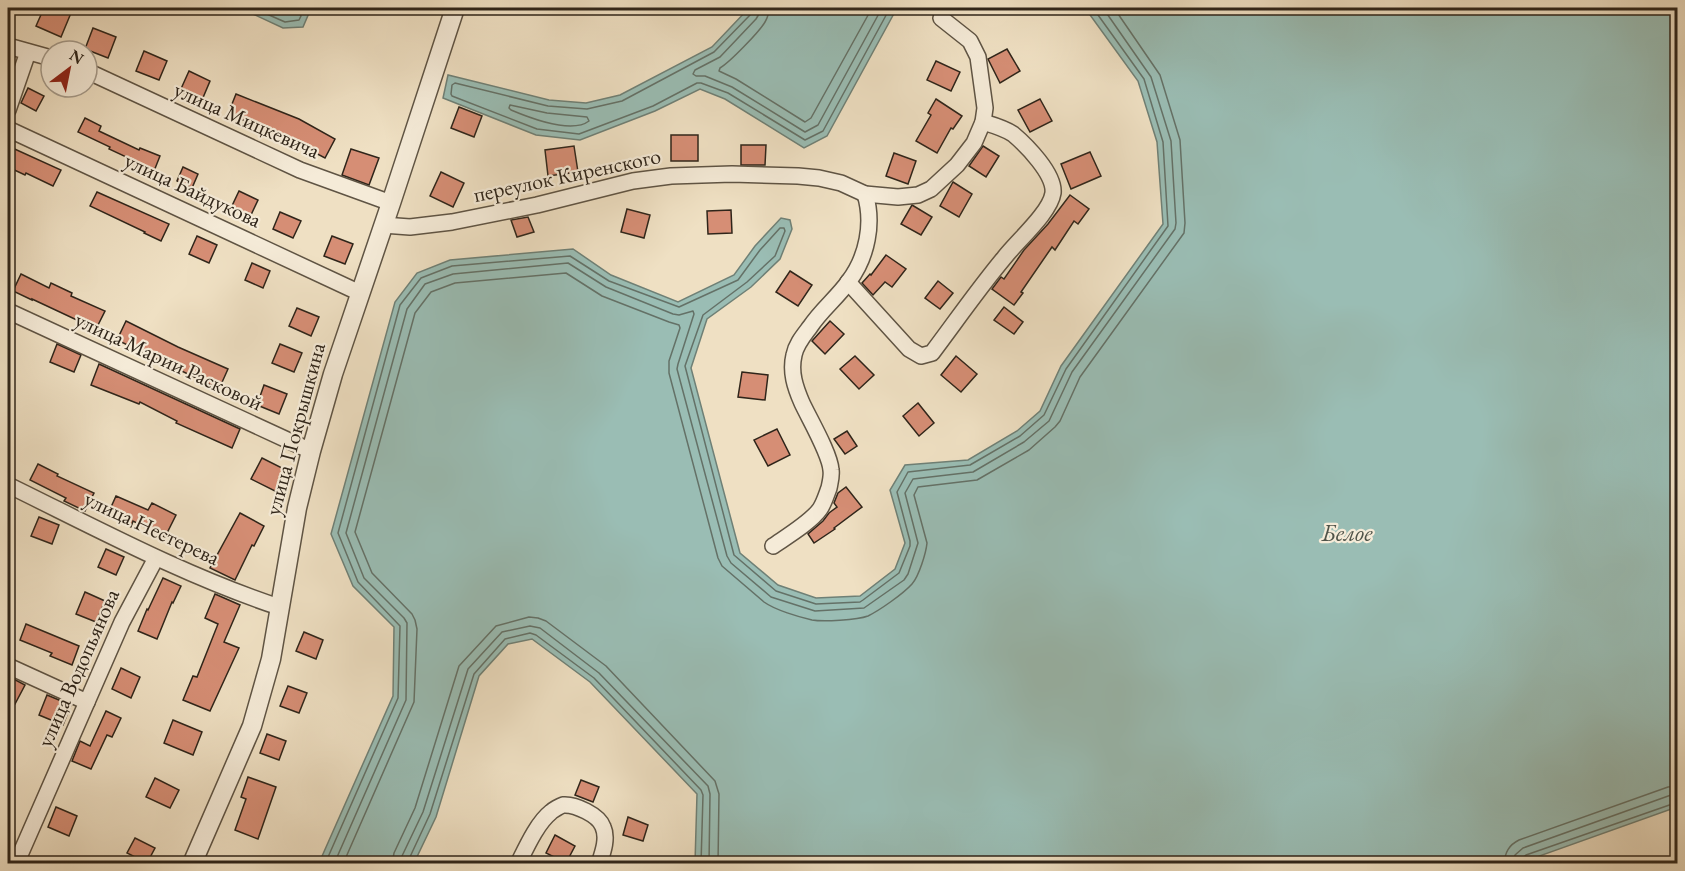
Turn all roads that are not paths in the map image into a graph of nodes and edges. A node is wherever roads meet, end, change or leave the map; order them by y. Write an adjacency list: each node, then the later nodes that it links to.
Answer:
1 (455, 8): 11 (street, улица Покрышкина)
2 (941, 18): 8 (street)
3 (8, 46): 4 (street)
4 (28, 52): 5 (street); 7 (street)
5 (39, 55)
6 (99, 77): 11 (street, улица Мицкевича)
7 (8, 110)
8 (983, 123): 10 (street, переулок Киренского); 13 (street)
9 (8, 129): 14 (street, улица Байдукова)
10 (865, 195): 12 (street, переулок Киренского); 13 (street)
11 (391, 203): 12 (street, улица Покрышкина)
12 (383, 225): 14 (street, улица Покрышкина)
13 (848, 282): 18 (street)
14 (360, 293): 16 (street, улица Покрышкина)
15 (8, 311): 16 (street, улица Марии Расковой)
16 (311, 451): 20 (street, улица Покрышкина)
17 (8, 484): 19 (street, улица Нестерева)
18 (773, 546)
19 (156, 558): 20 (street, улица Нестерева); 22 (street, улица Водопьянова)
20 (279, 607): 25 (street, улица Покрышкина)
21 (8, 666): 22 (street)
22 (87, 702): 24 (street, улица Водопьянова)
23 (8, 859): 24 (street)
24 (16, 863)
25 (192, 864)
26 (518, 864): 27 (street)
27 (600, 864)

